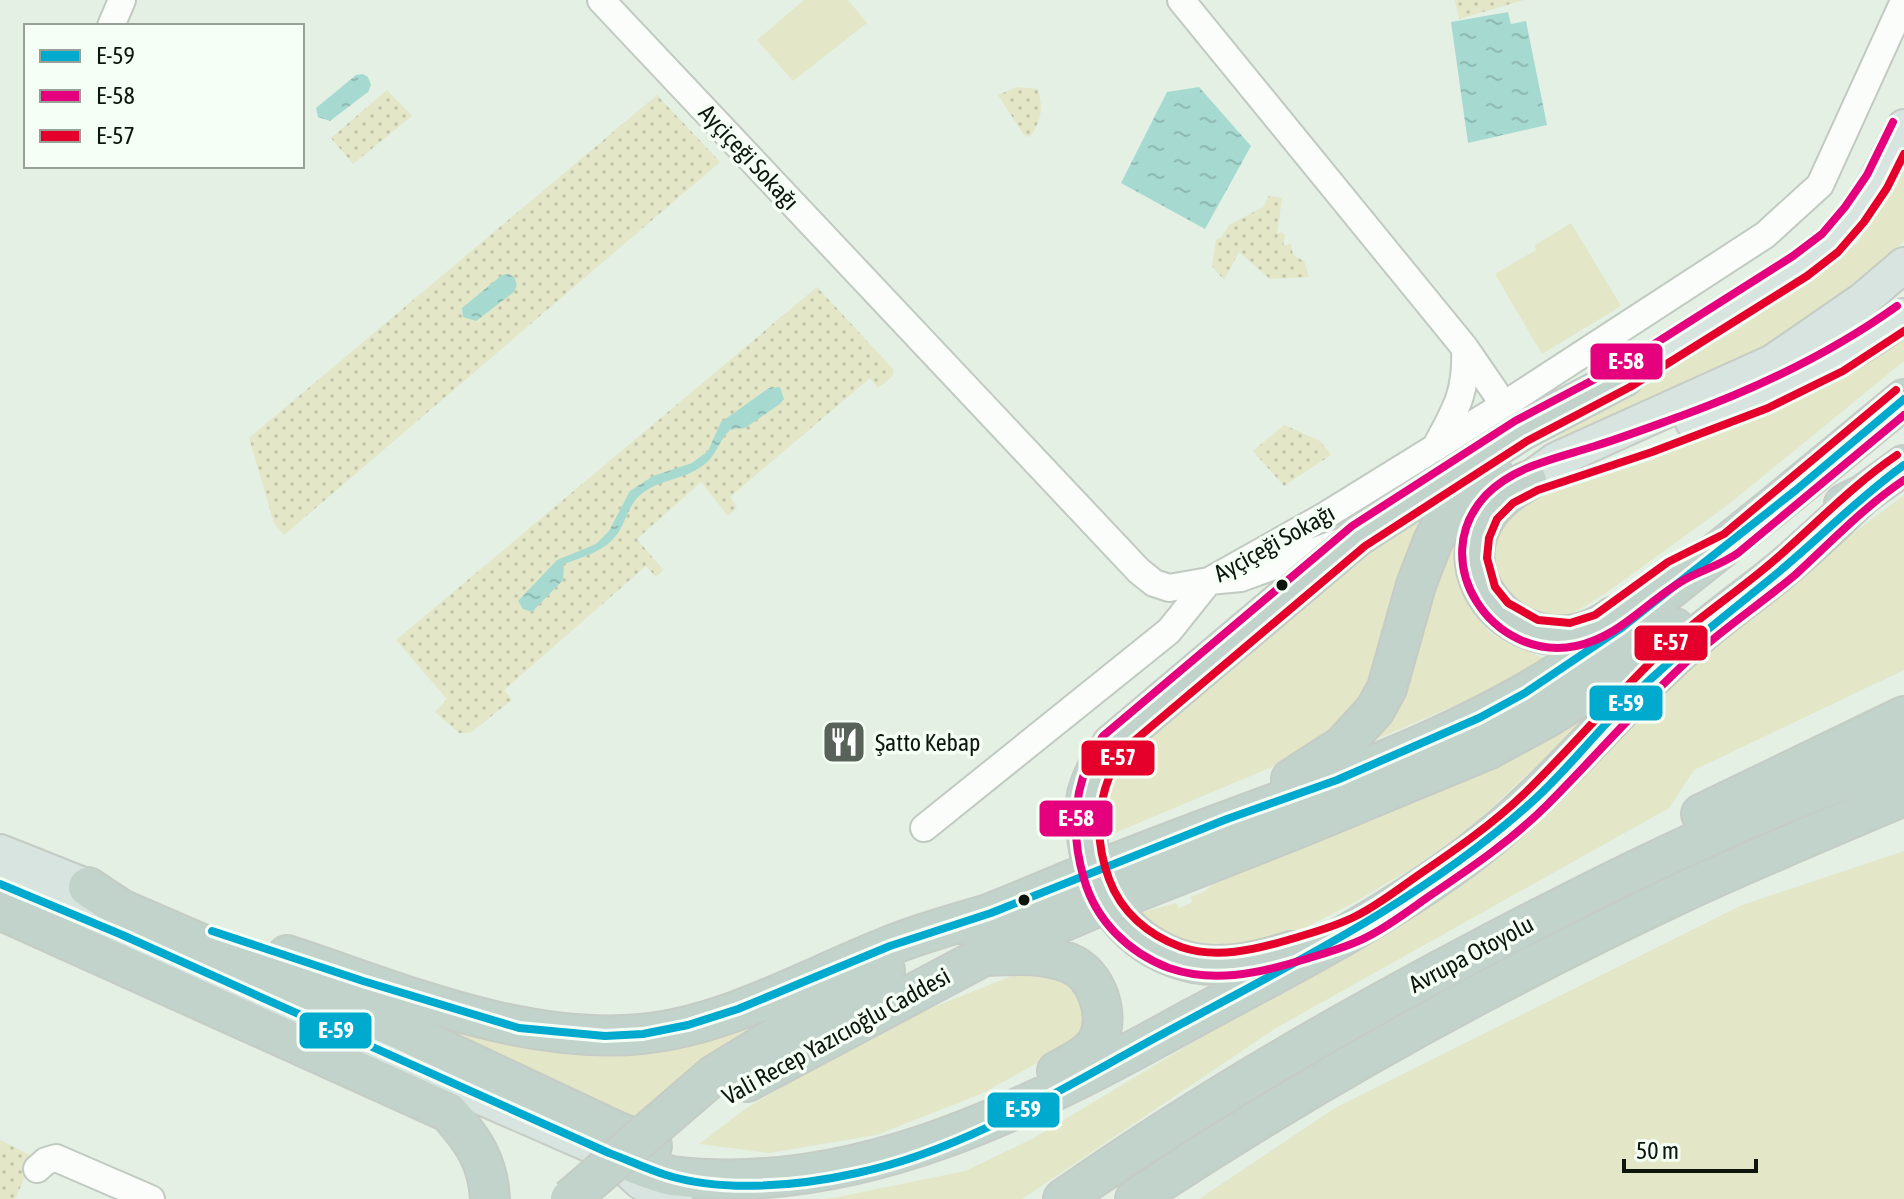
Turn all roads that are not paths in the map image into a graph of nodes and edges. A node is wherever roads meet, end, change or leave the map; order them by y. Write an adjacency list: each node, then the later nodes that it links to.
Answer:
1 (122, 0): 5 (street)
2 (601, 0): 20 (street, Ayçiçeği Sokağı)
3 (1181, 0): 9 (street)
4 (1904, 1): 12 (street, Ayçiçeği Sokağı)
5 (112, 24)
6 (1904, 127): 10 (main road)
7 (1904, 265): 15 (main road)
8 (1904, 316): 15 (main road)
9 (1465, 348): 12 (street); 13 (street)
10 (1624, 377): 12 (highway); 26 (highway)
11 (1904, 399): 18 (highway)
12 (1513, 418): 13 (street, Ayçiçeği Sokağı); 17 (highway)
13 (1435, 448): 20 (street, Ayçiçeği Sokağı)
14 (1904, 465): 16 (highway)
15 (1527, 481): 18 (highway)
16 (1864, 494): 30 (highway); 36 (highway)
17 (1358, 536): 19 (street); 21 (highway)
18 (1718, 552): 26 (highway)
19 (1241, 578): 20 (street); 21 (street)
20 (1209, 581): 27 (street)
21 (1259, 617): 36 (highway)
22 (1904, 716): 38 (highway)
23 (1904, 757): 38 (highway, Avrupa Otoyolu)
24 (1904, 796): 29 (highway, Avrupa Otoyolu)
25 (1904, 818): 29 (highway)
26 (1227, 819): 30 (highway)
27 (924, 828)
28 (0, 852): 32 (main road)
29 (1766, 855): 48 (highway, Avrupa Otoyolu)
30 (1130, 876): 33 (highway, bridge)
31 (0, 884): 40 (main road)
32 (88, 887): 35 (highway); 37 (highway)
33 (1081, 895): 35 (highway, Vali Recep Yazıcıoğlu Caddesi); 37 (highway, Vali Recep Yazıcıoğlu Caddesi)
34 (0, 910): 43 (highway)
35 (991, 913): 39 (highway, Vali Recep Yazıcıoğlu Caddesi)
36 (1354, 930): 40 (highway)
37 (984, 956): 39 (highway, Vali Recep Yazıcıoğlu Caddesi)
38 (1382, 1001): 47 (highway, Avrupa Otoyolu)
39 (722, 1083): 44 (highway, Vali Recep Yazıcıoğlu Caddesi, bridge); 45 (highway, Vali Recep Yazıcıoğlu Caddesi)
40 (609, 1153): 46 (main road)
41 (37, 1169): 42 (street)
42 (151, 1199)
43 (490, 1199)
44 (570, 1199)
45 (605, 1199)
46 (675, 1199)
47 (1063, 1199)
48 (1135, 1199)

